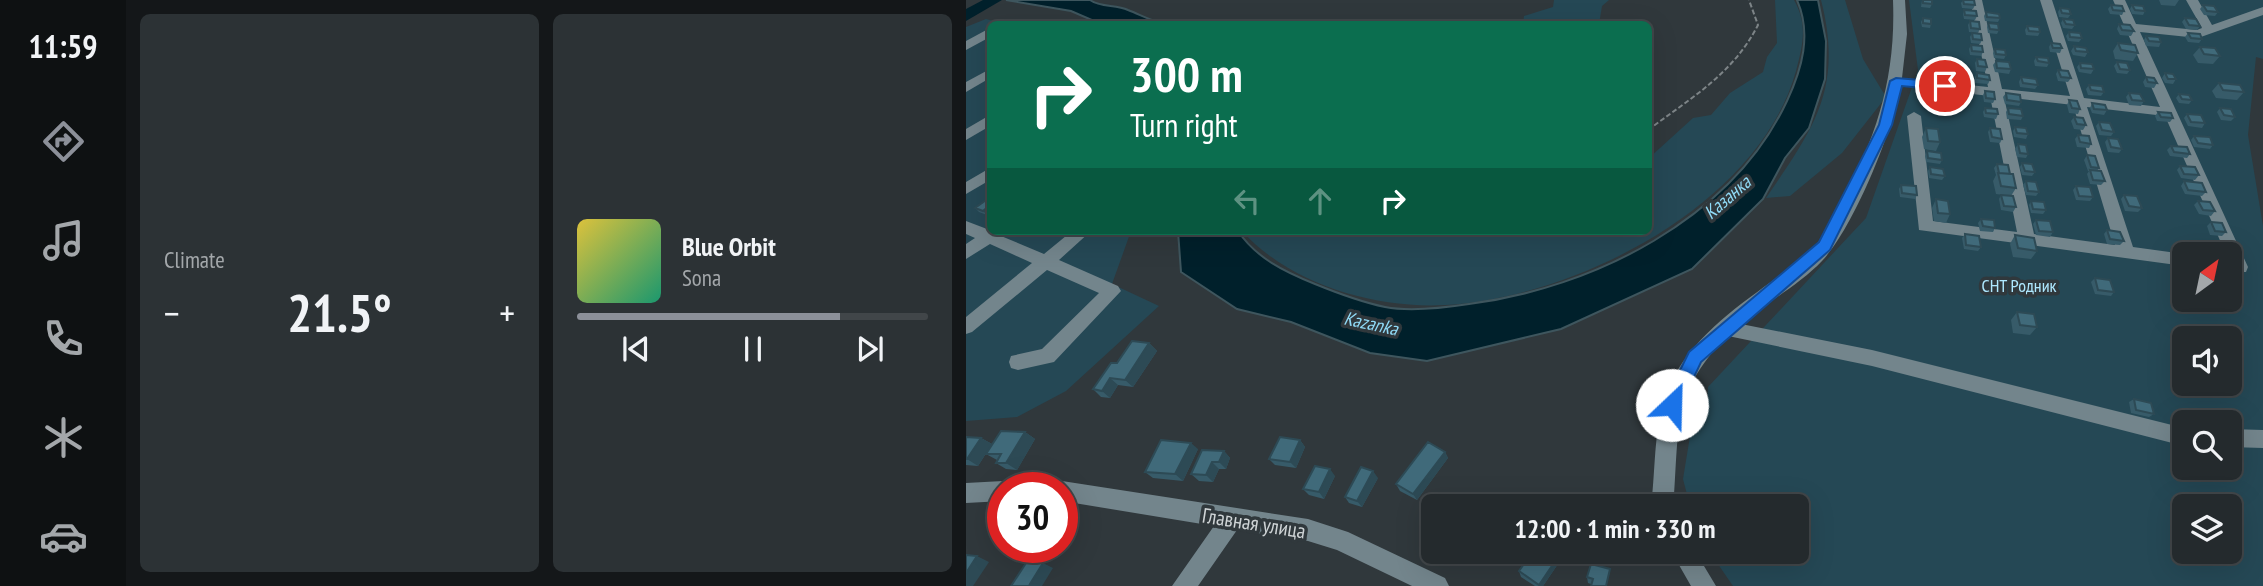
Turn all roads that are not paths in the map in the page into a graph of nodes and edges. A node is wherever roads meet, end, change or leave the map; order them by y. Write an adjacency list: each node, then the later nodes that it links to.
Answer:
1 (1899, 0): 12 (street)
2 (1976, 0): 14 (street)
3 (2046, 0): 15 (street)
4 (2119, 0): 7 (street)
5 (2192, 0): 8 (street)
6 (2263, 11): 8 (street)
7 (2131, 27): 8 (street); 16 (street)
8 (2209, 30)
9 (987, 34): 10 (street)
10 (966, 46)
11 (987, 75): 13 (street)
12 (1896, 81): 14 (street); 34 (street)
13 (966, 88)
14 (1994, 91): 15 (street); 27 (street)
15 (2078, 100): 16 (street); 29 (street)
16 (2168, 112): 28 (street)
17 (1914, 116): 27 (street)
18 (987, 122): 19 (street)
19 (966, 135)
20 (987, 175): 21 (street)
21 (966, 189)
22 (966, 227): 23 (street)
23 (987, 233)
24 (991, 235): 30 (street)
25 (994, 235): 32 (street)
26 (1078, 235): 32 (street)
27 (2028, 240): 29 (street)
28 (2228, 242)
29 (2126, 252): 31 (street)
30 (966, 253)
31 (2172, 258)
32 (1046, 262): 33 (street); 35 (street)
33 (966, 327)
34 (1725, 328): 36 (street); 42 (street)
35 (1018, 362)
36 (2172, 434)
37 (2242, 438): 38 (street)
38 (2263, 439)
39 (987, 492): 41 (street)
40 (1078, 492): 43 (street, Главная улица)
41 (966, 493)
42 (1666, 494)
43 (1231, 520): 45 (street); 46 (street, Главная улица)
44 (1690, 564): 47 (street)
45 (1184, 586)
46 (1437, 586)
47 (1704, 586)

